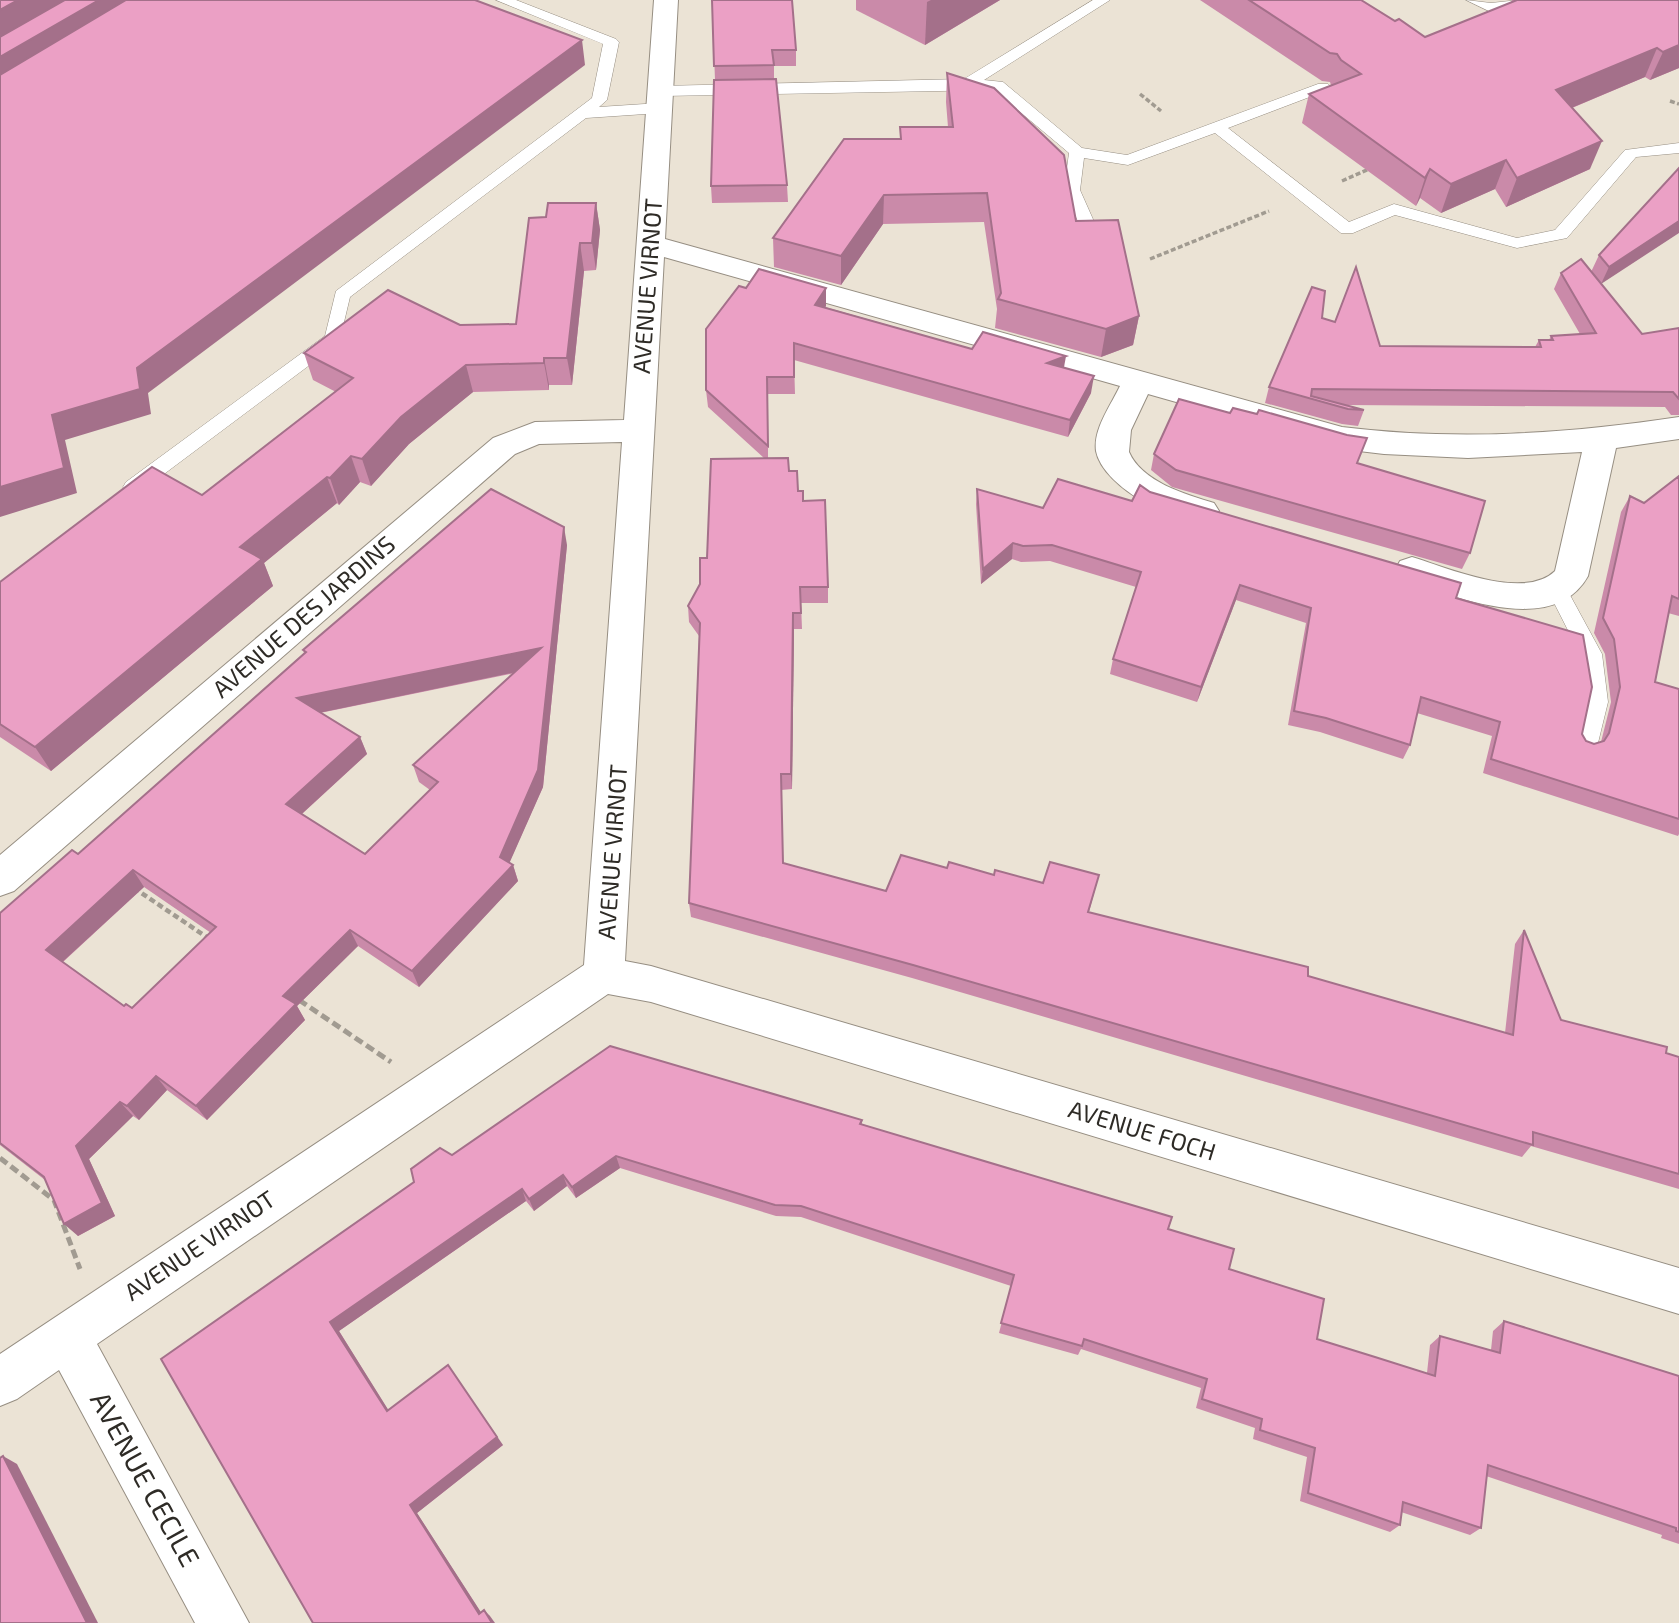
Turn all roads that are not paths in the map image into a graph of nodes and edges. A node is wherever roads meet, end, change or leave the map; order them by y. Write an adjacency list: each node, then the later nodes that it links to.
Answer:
1 (503, 0): 9 (lane)
2 (1103, 0): 6 (lane)
3 (1473, 0): 4 (lane)
4 (1512, 0)
5 (666, 2): 8 (street, AVENUE VIRNOT)
6 (967, 85): 8 (lane); 12 (lane)
7 (1322, 87): 10 (lane)
8 (660, 99): 9 (lane); 14 (street, AVENUE VIRNOT)
9 (583, 113): 19 (lane)
10 (1216, 126): 11 (lane); 12 (lane)
11 (1679, 148)
12 (1077, 152): 13 (lane)
13 (1088, 226)
14 (650, 244): 15 (street); 17 (street, AVENUE VIRNOT)
15 (1138, 383): 18 (street); 20 (street)
16 (1679, 428): 18 (street)
17 (639, 430): 24 (street, AVENUE DES JARDINS); 25 (street, AVENUE VIRNOT)
18 (1601, 441): 22 (street)
19 (122, 496)
20 (1225, 518)
21 (1385, 563): 22 (street)
22 (1557, 589): 23 (lane)
23 (1586, 747)
24 (0, 879)
25 (603, 975): 26 (street, AVENUE FOCH); 27 (street, AVENUE VIRNOT)
26 (1679, 1291)
27 (82, 1326): 28 (street, AVENUE VIRNOT); 29 (street, AVENUE CECILE)
28 (0, 1382)
29 (223, 1623)

